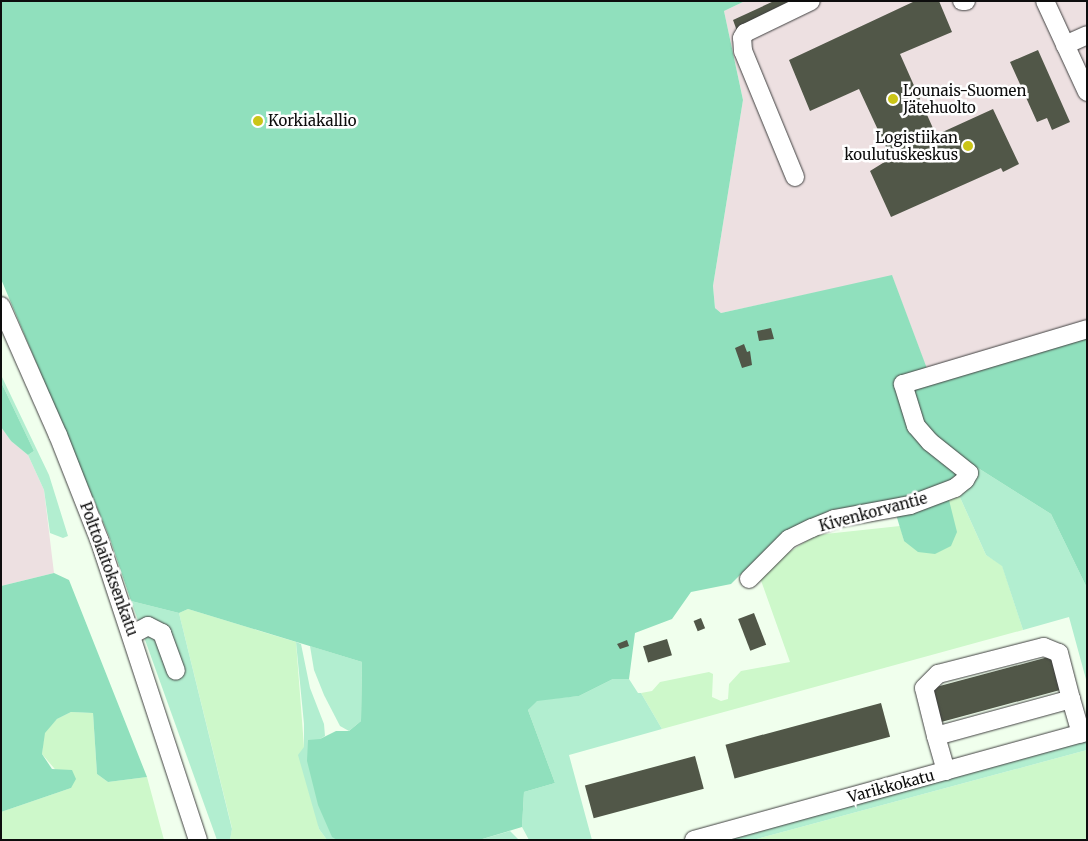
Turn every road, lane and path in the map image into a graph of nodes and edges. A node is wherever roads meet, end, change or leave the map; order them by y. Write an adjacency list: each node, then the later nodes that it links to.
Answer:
1 (811, 1): 6 (street)
2 (1045, 1): 4 (street)
3 (1087, 35): 4 (street)
4 (1065, 45): 5 (street)
5 (1087, 92)
6 (795, 177)
7 (1, 306): 10 (street, Polttolaitoksenkatu)
8 (1087, 328): 9 (street, Kivenkorvantie)
9 (749, 579)
10 (133, 634): 11 (street); 16 (street, Polttolaitoksenkatu)
11 (176, 671)
12 (1071, 699): 13 (street); 14 (street); 14 (street)
13 (1084, 733): 15 (street, Varikkokatu)
14 (936, 736): 15 (street)
15 (946, 771): 17 (street, Varikkokatu)
16 (198, 840)
17 (694, 840)

